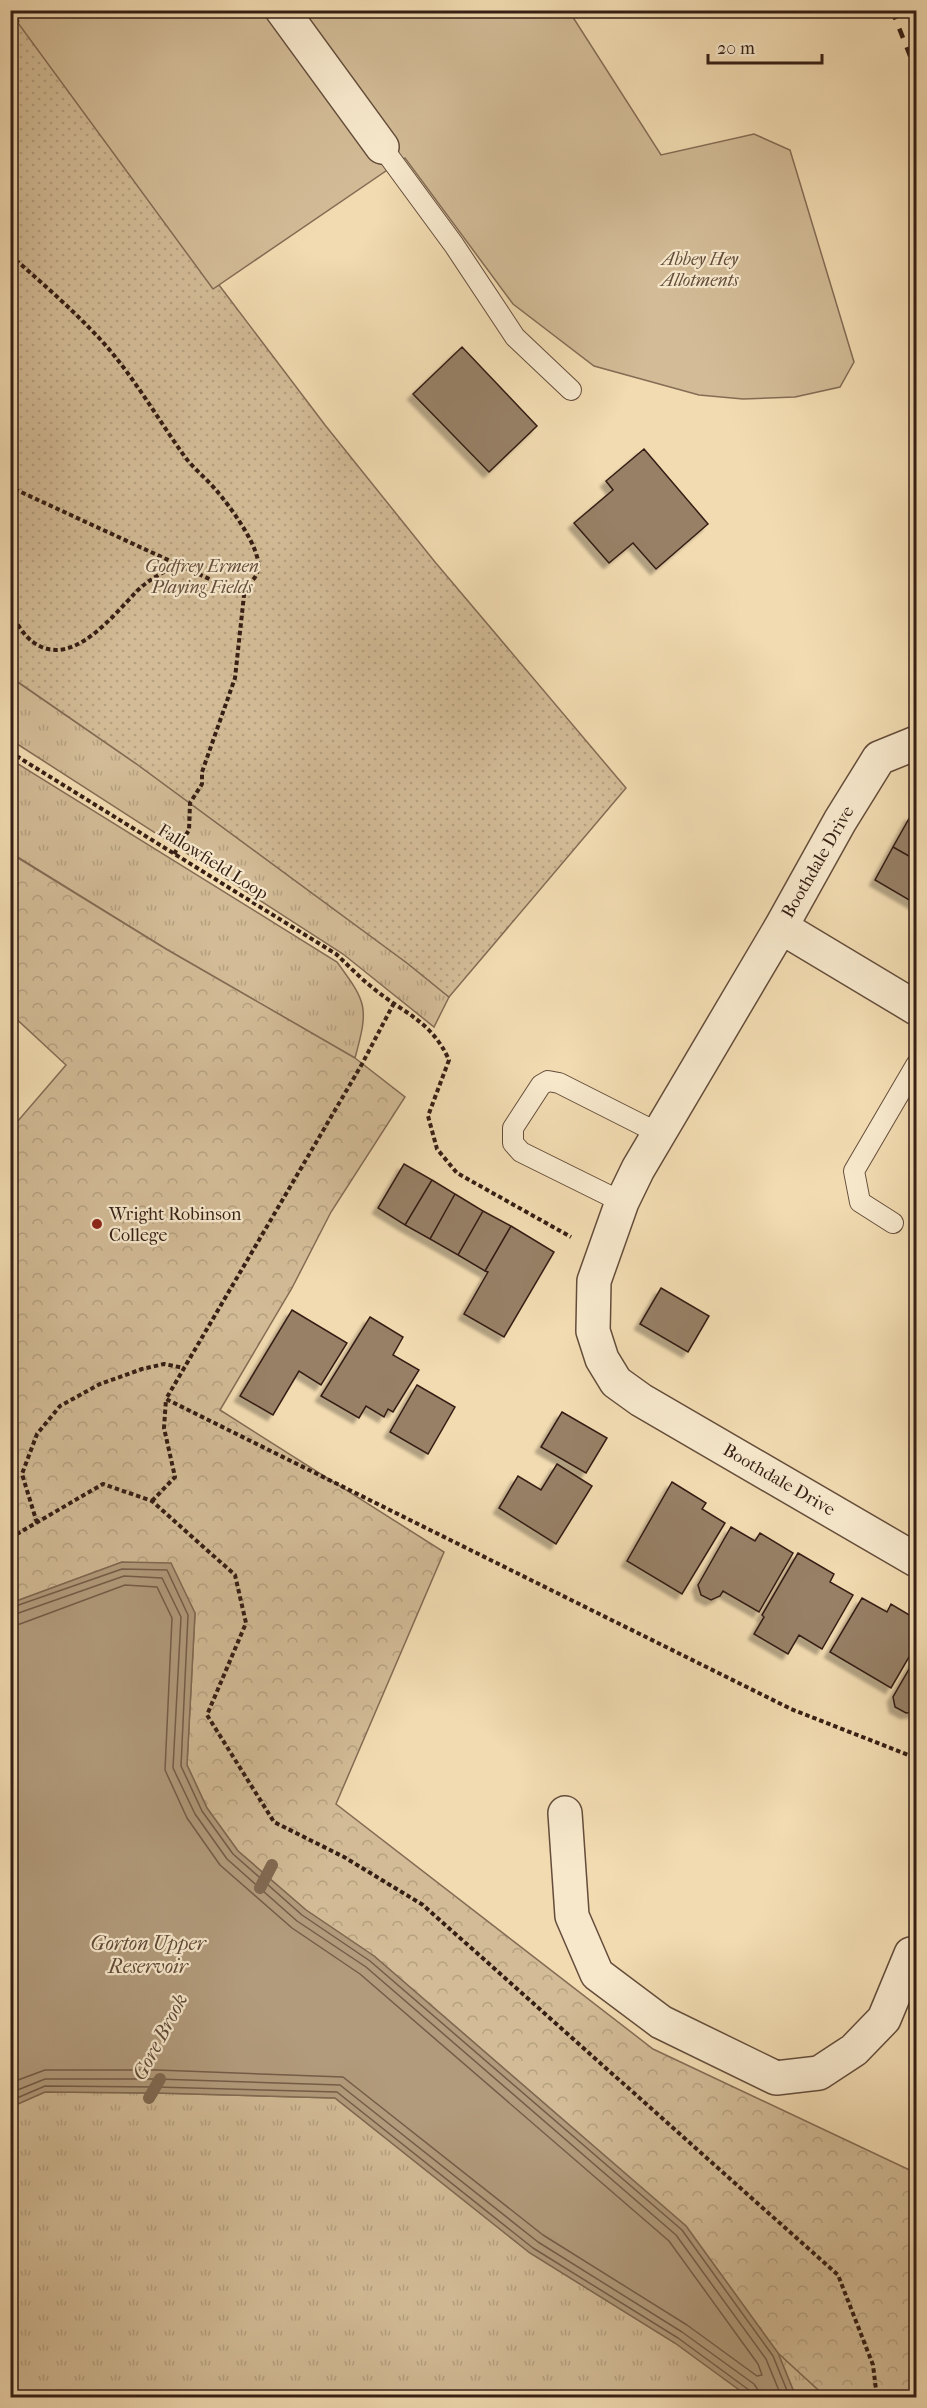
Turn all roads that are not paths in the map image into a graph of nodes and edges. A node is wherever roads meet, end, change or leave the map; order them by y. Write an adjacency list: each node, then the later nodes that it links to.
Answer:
1 (282, 10): 2 (street)
2 (382, 147): 3 (lane)
3 (571, 390)
4 (916, 743): 5 (street, Boothdale Drive)
5 (781, 927): 6 (street, Boothdale Drive); 8 (street, Boothdale Drive)
6 (916, 1008)
7 (916, 1065): 10 (lane)
8 (658, 1133): 9 (street, Boothdale Drive); 9 (lane)
9 (622, 1202): 11 (street, Boothdale Drive)
10 (893, 1223)
11 (916, 1560)
12 (565, 1813): 13 (street)
13 (914, 1954)

